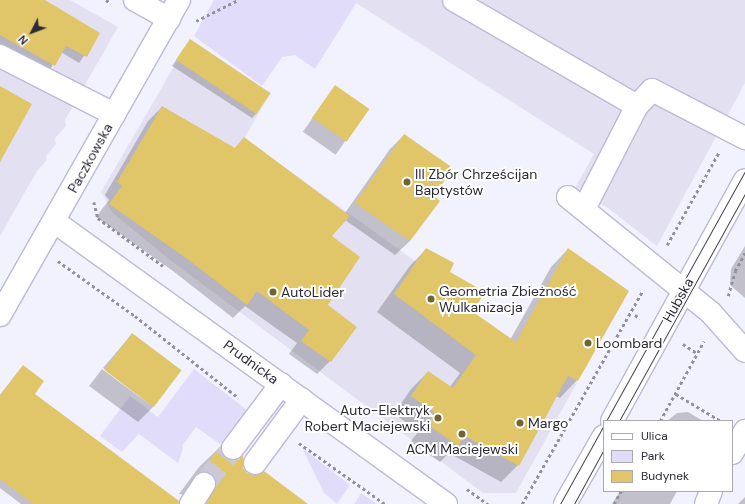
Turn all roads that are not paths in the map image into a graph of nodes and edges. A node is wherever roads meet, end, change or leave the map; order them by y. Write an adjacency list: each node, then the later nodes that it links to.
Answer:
1 (135, 0): 4 (street)
2 (179, 0): 4 (street, Paczkowska)
3 (454, 0): 6 (street)
4 (169, 19): 7 (street, Paczkowska)
5 (0, 56): 7 (street)
6 (637, 106): 8 (street); 11 (street)
7 (114, 114): 10 (street, Paczkowska)
8 (745, 138)
9 (745, 180): 11 (street, Hubska)
10 (55, 222): 12 (street, Paczkowska); 14 (street, Prudnicka)
11 (683, 292): 13 (street); 16 (street, Hubska)
12 (0, 315)
13 (745, 351)
14 (281, 384): 15 (street, Prudnicka); 19 (street)
15 (302, 399): 21 (street); 25 (street, Prudnicka)
16 (613, 420)
17 (745, 431): 20 (street)
18 (603, 438): 26 (street)
19 (233, 448)
20 (733, 451)
21 (255, 463)
22 (204, 484): 24 (street)
23 (711, 492): 27 (street)
24 (191, 504)
25 (446, 504)
26 (565, 504)
27 (706, 504)

